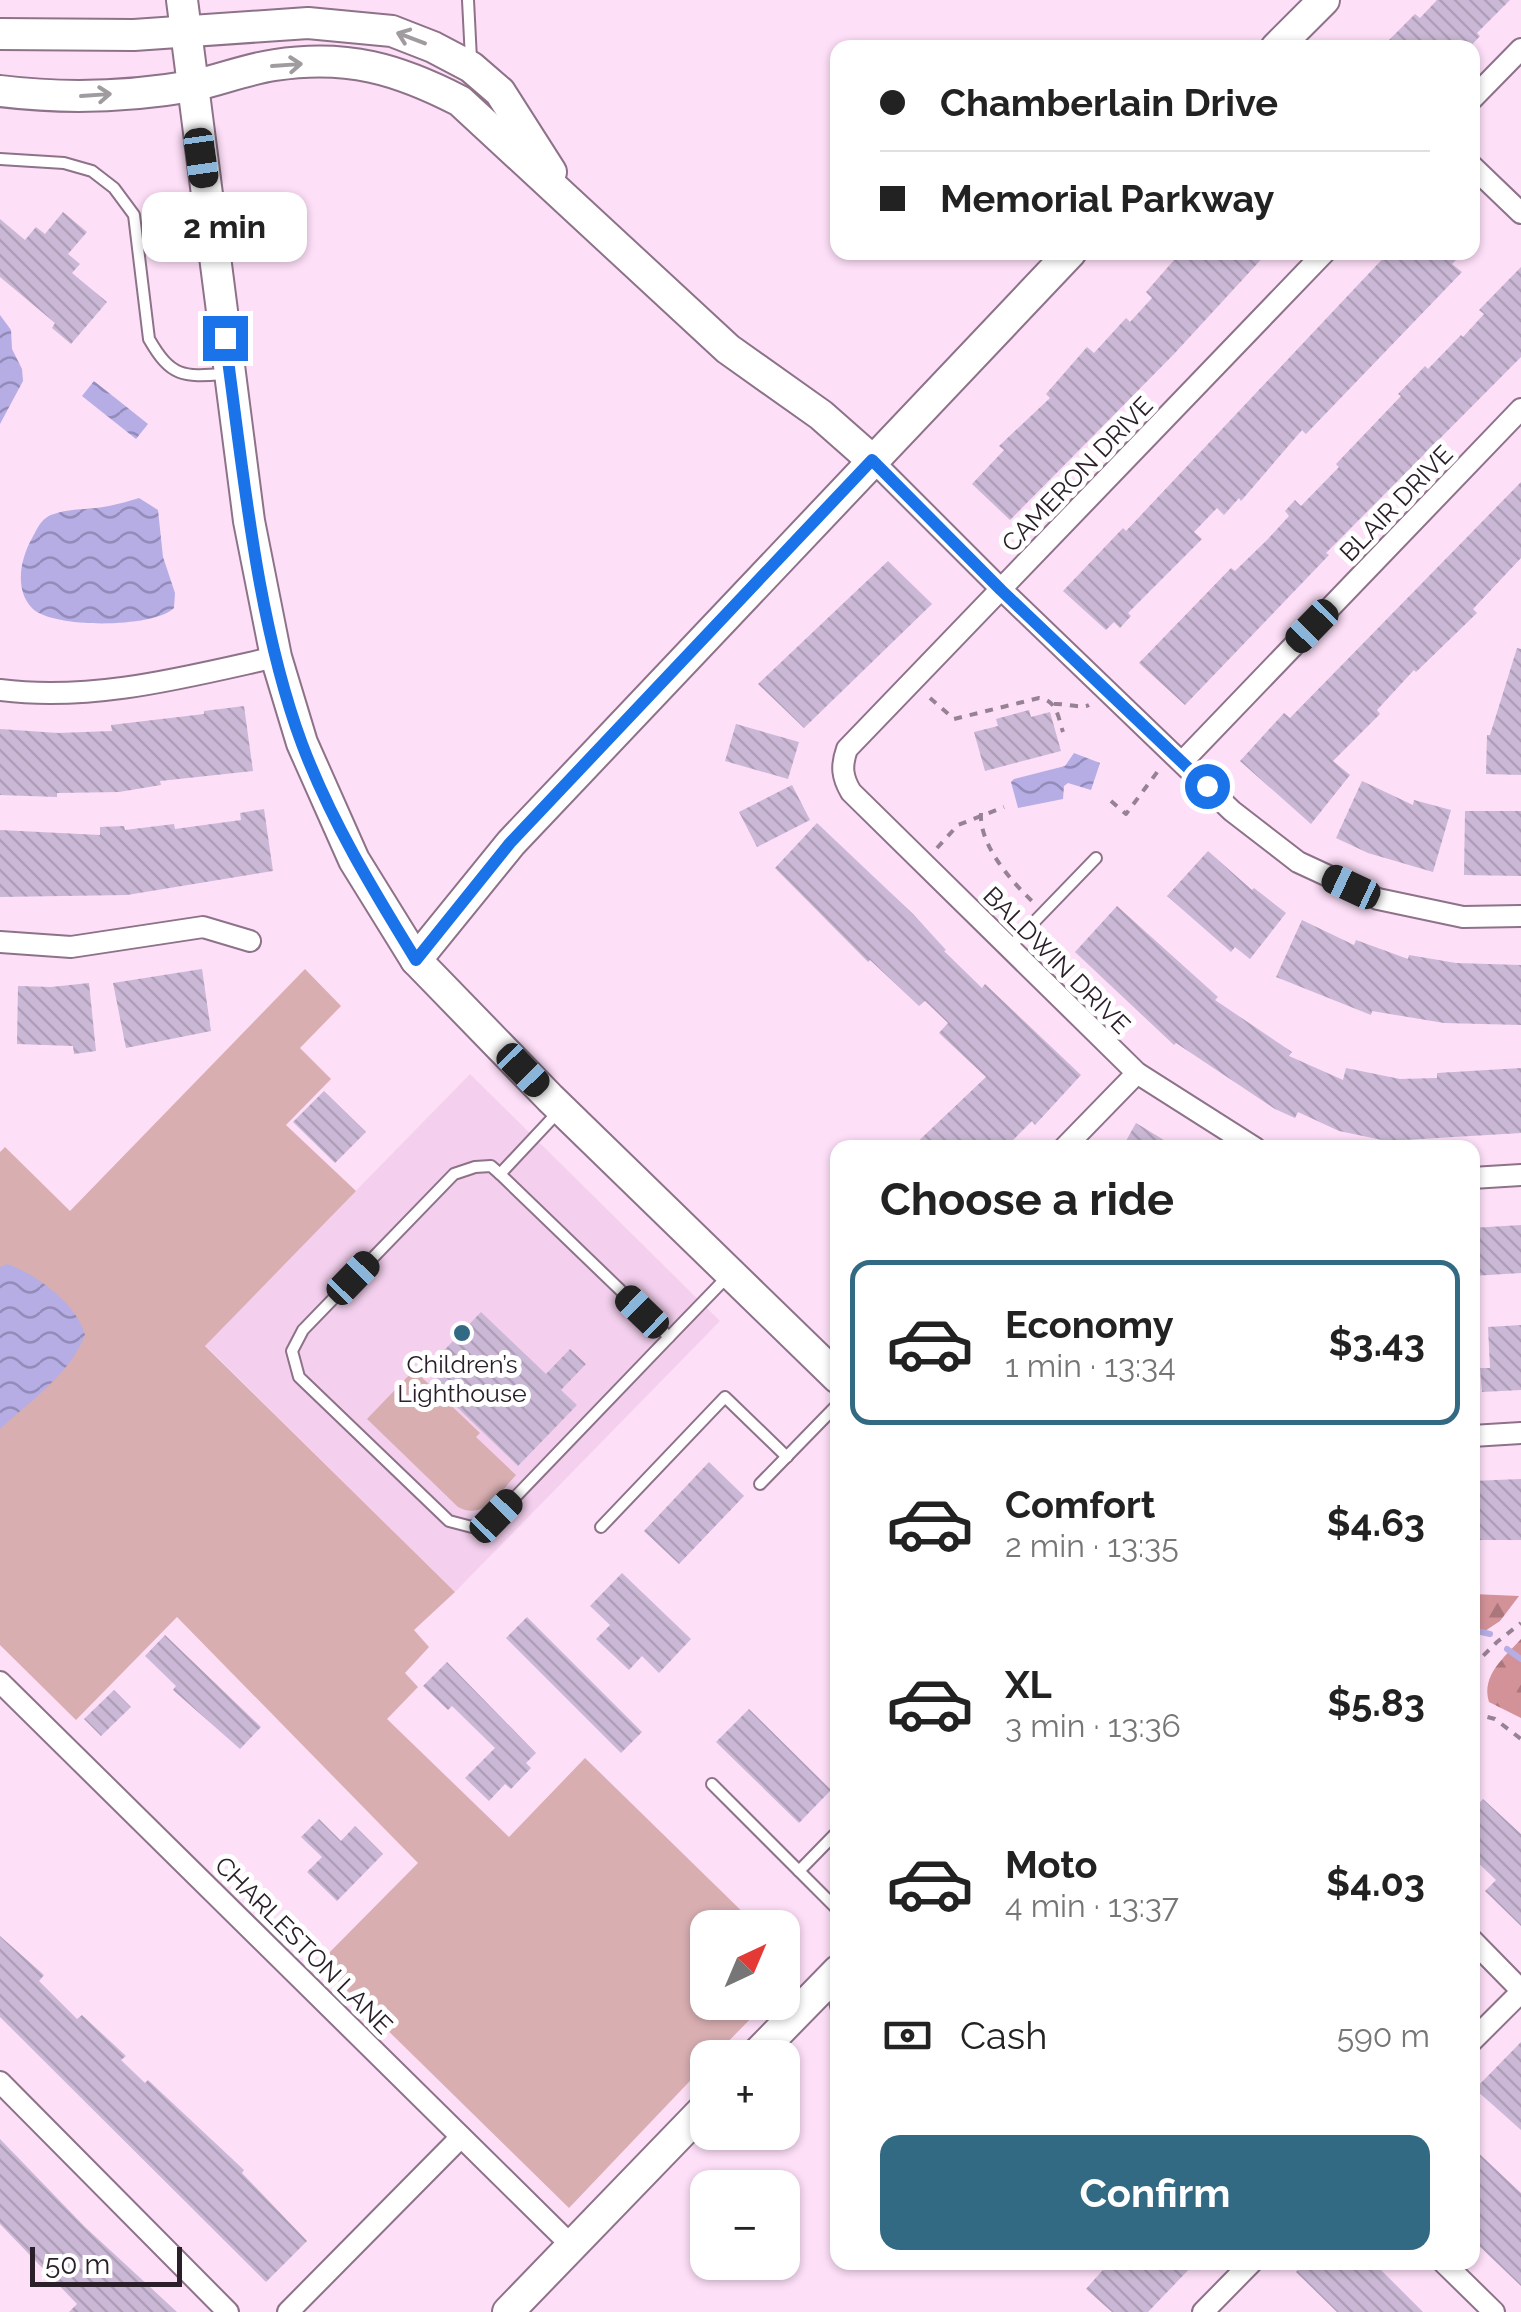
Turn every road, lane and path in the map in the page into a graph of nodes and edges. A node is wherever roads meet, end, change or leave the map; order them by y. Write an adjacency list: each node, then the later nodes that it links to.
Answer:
1 (468, 0): 7 (lane)
2 (1324, 0): 5 (street)
3 (183, 15): 4 (street); 7 (street, one-way to 3); 8 (street)
4 (0, 34)
5 (1284, 40)
6 (1521, 49): 10 (street)
7 (471, 67): 13 (street)
8 (192, 86): 9 (street, one-way to 8); 13 (street, one-way to 13); 17 (street)
9 (0, 91)
10 (1480, 91)
11 (0, 159): 17 (lane)
12 (1480, 174): 14 (street)
13 (572, 204): 19 (street)
14 (1521, 213)
15 (1063, 260): 19 (street)
16 (1317, 260): 20 (street, CAMERON DRIVE)
17 (230, 373): 21 (street)
18 (1521, 409): 27 (street, BLAIR DRIVE)
19 (872, 460): 20 (street); 40 (street)
20 (1001, 590): 27 (street); 29 (street, CAMERON DRIVE)
21 (276, 657): 22 (street); 40 (street)
22 (0, 690)
23 (930, 698): 24 (path)
24 (1054, 704): 25 (path); 26 (path)
25 (1089, 705)
26 (1063, 732)
27 (1182, 762): 36 (street)
28 (1158, 772): 30 (path)
29 (845, 782): 39 (street, BALDWIN DRIVE)
30 (1111, 801)
31 (1004, 807): 32 (path)
32 (982, 813): 33 (path); 35 (path)
33 (936, 850)
34 (1096, 858): 35 (lane)
35 (1044, 912): 39 (lane)
36 (1521, 916)
37 (250, 941): 38 (street)
38 (0, 942)
39 (1010, 948): 41 (street, BALDWIN DRIVE)
40 (416, 960): 42 (street)
41 (1136, 1073): 43 (street); 44 (street, BALDWIN DRIVE)
42 (561, 1109): 45 (lane); 48 (street)
43 (1072, 1140)
44 (1242, 1140)
45 (500, 1174): 49 (lane); 49 (lane)
46 (1521, 1175): 47 (street)
47 (1480, 1178)
48 (730, 1274): 49 (lane); 50 (street)
49 (669, 1337)
50 (830, 1370)
51 (830, 1412): 54 (lane)
52 (1521, 1433): 53 (street)
53 (1480, 1436)
54 (787, 1457): 55 (lane); 56 (lane)
55 (760, 1484)
56 (601, 1528)
57 (1521, 1623): 58 (path)
58 (1480, 1659)
59 (0, 1682): 73 (street, CHARLESTON LANE)
60 (1480, 1715): 61 (path)
61 (1521, 1739)
62 (712, 1784): 64 (lane)
63 (830, 1839): 64 (lane)
64 (799, 1871): 65 (lane)
65 (830, 1902)
66 (1480, 1948): 68 (street)
67 (830, 1978): 70 (street)
68 (1521, 1991): 69 (street)
69 (1480, 2033)
70 (771, 2040)
71 (0, 2082): 77 (street)
72 (690, 2124): 74 (street)
73 (461, 2137): 74 (street, CHARLESTON LANE); 78 (street)
74 (572, 2246): 79 (street)
75 (1244, 2270): 80 (street)
76 (1451, 2270): 81 (street)
77 (228, 2312)
78 (288, 2312)
79 (508, 2312)
80 (1203, 2312)
81 (1494, 2312)

